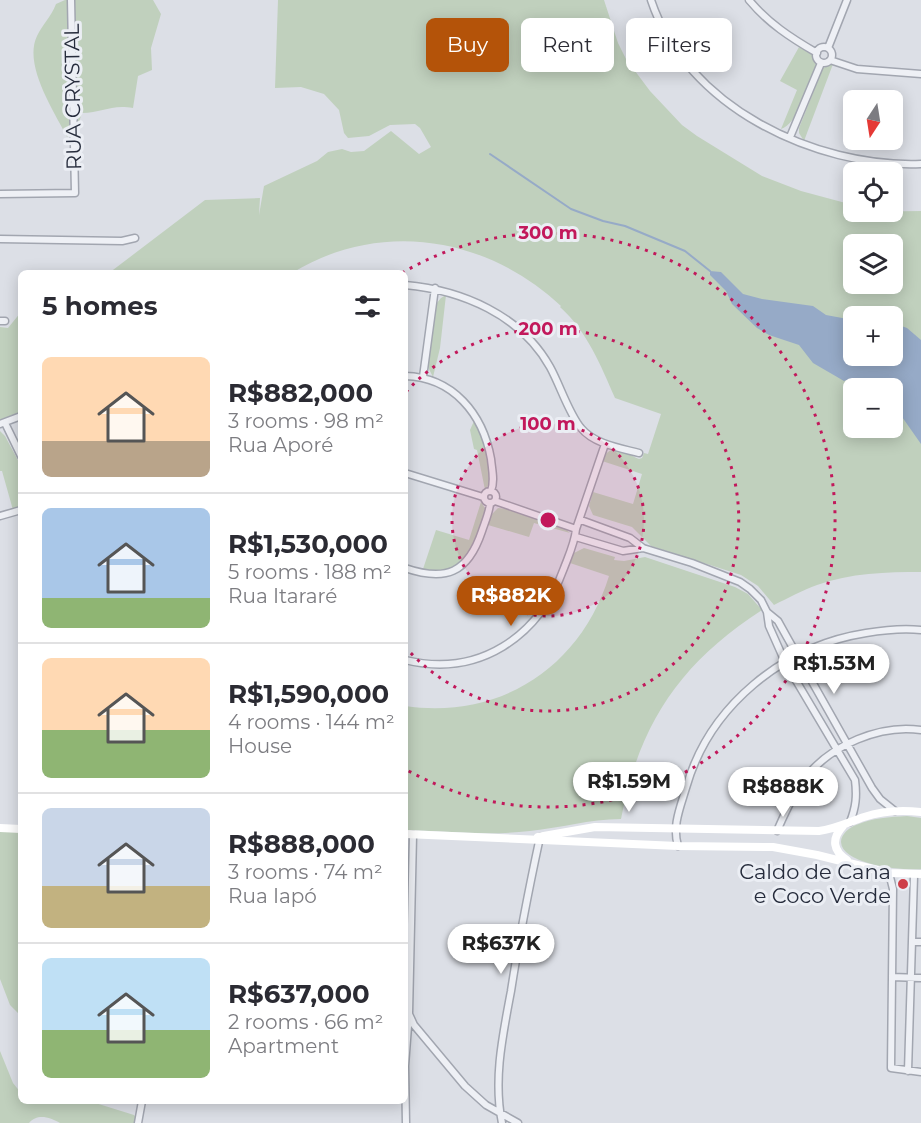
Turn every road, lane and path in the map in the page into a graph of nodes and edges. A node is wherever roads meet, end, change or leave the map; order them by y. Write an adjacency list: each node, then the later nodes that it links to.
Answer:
1 (71, 0): 12 (street, RUA CRYSTAL)
2 (651, 0): 10 (street)
3 (749, 0): 6 (street)
4 (847, 0): 5 (street)
5 (828, 48): 6 (street); 7 (street)
6 (817, 52): 8 (street)
7 (830, 60): 8 (street); 9 (street)
8 (821, 63): 10 (street)
9 (921, 74)
10 (790, 137): 11 (street)
11 (921, 164)
12 (0, 194)
13 (135, 238): 14 (street)
14 (0, 239)
15 (408, 285): 16 (street)
16 (435, 288): 18 (street); 21 (street)
17 (408, 376): 18 (street)
18 (423, 377): 25 (street)
19 (18, 417): 20 (street)
20 (2, 423): 22 (street)
21 (605, 444): 23 (street); 30 (street)
22 (18, 451)
23 (639, 453)
24 (408, 474): 26 (street)
25 (491, 491): 26 (street); 27 (street)
26 (483, 497): 27 (street)
27 (492, 502): 31 (street); 34 (street)
28 (18, 511): 29 (street)
29 (0, 516)
30 (580, 520): 31 (street); 33 (street)
31 (576, 529): 32 (street)
32 (576, 537): 33 (street); 38 (street)
33 (643, 548): 35 (street)
34 (408, 569)
35 (767, 612): 37 (street); 39 (street)
36 (921, 630): 37 (street)
37 (797, 656): 39 (street); 41 (street)
38 (408, 660)
39 (785, 662): 42 (street); 47 (street)
40 (921, 730): 41 (street)
41 (849, 744): 42 (street); 43 (street)
42 (838, 749): 45 (street); 49 (street)
43 (896, 811): 44 (main road); 45 (main road)
44 (921, 812)
45 (848, 823): 49 (main road); 53 (main road)
46 (0, 828): 48 (main road)
47 (675, 828): 49 (main road); 51 (main road); 52 (street)
48 (18, 829)
49 (777, 831)
50 (409, 834): 51 (main road); 61 (street)
51 (539, 838): 52 (main road); 67 (street)
52 (678, 846): 53 (main road)
53 (855, 864): 54 (main road)
54 (889, 873): 55 (main road); 58 (street)
55 (917, 875): 56 (street)
56 (912, 942): 57 (street); 59 (street)
57 (921, 942)
58 (892, 977): 59 (street); 63 (street)
59 (912, 977): 60 (street); 63 (street)
60 (921, 978)
61 (409, 1013): 62 (street); 67 (street)
62 (408, 1026)
63 (908, 1071): 64 (street)
64 (921, 1072)
65 (141, 1104): 68 (street)
66 (406, 1104): 69 (street)
67 (500, 1113): 70 (street); 71 (street)
68 (138, 1123)
69 (406, 1123)
70 (502, 1123)
71 (518, 1123)

